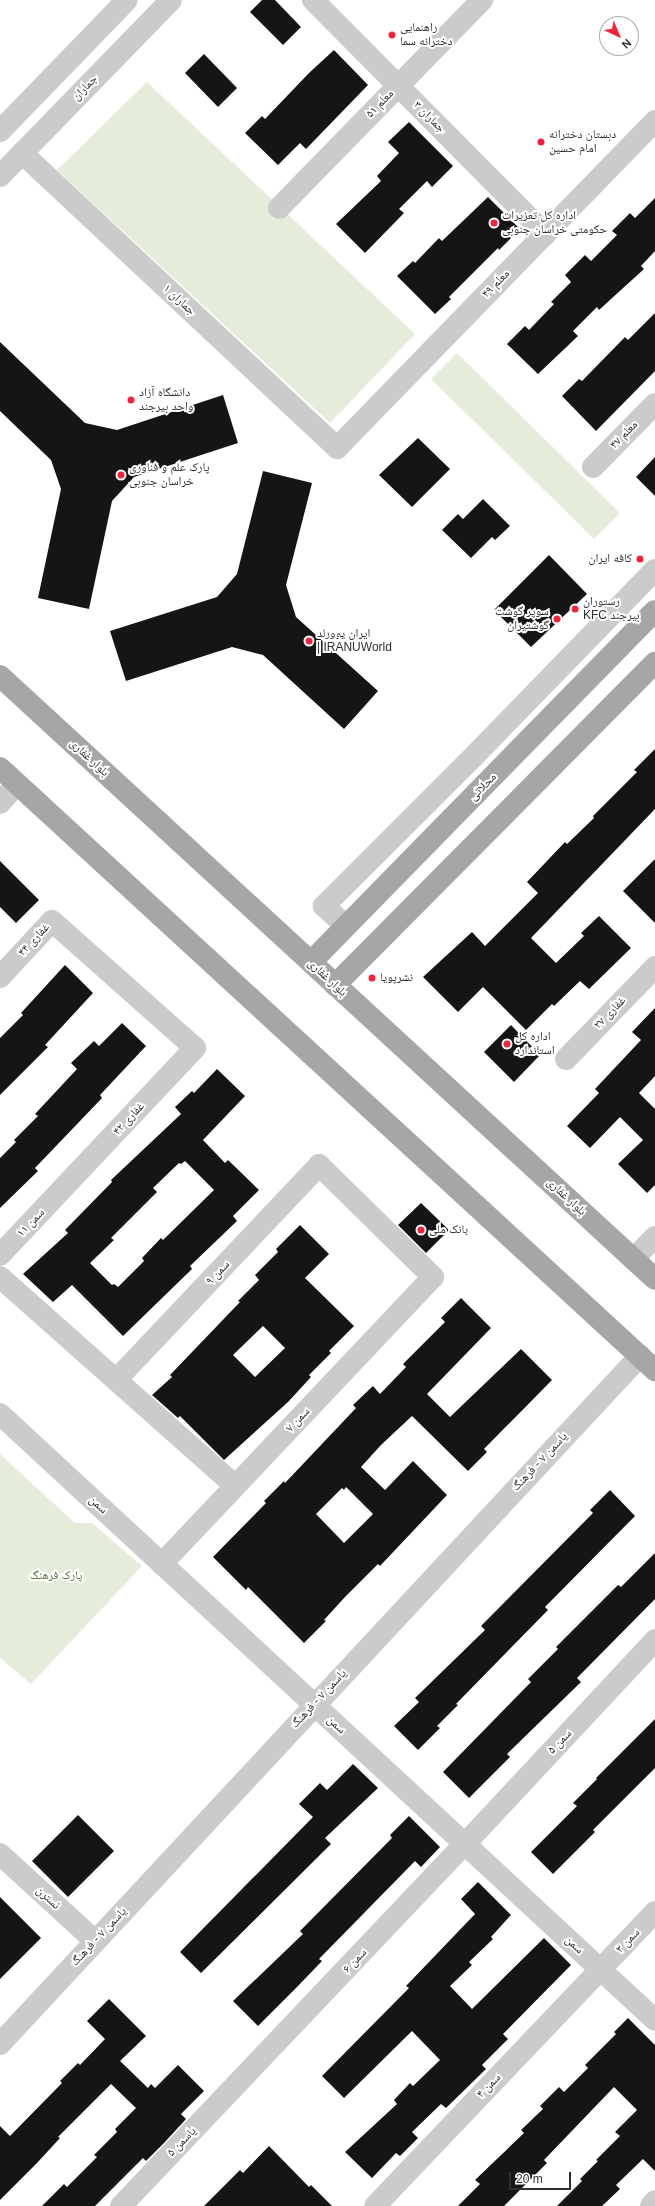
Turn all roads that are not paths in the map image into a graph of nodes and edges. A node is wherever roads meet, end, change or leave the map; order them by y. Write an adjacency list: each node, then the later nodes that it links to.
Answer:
1 (127, 0): 7 (street)
2 (171, 0): 8 (street, جماران)
3 (313, 0): 5 (street, جماران ۳)
4 (482, 0): 5 (street, معلم ۵۱)
5 (398, 86): 10 (street, معلم ۵۱); 11 (street, جماران ۳)
6 (655, 121): 11 (street, معلم ۴۹)
7 (0, 131)
8 (22, 153): 9 (street, جماران); 13 (street, جماران ۱)
9 (0, 176)
10 (279, 208)
11 (545, 234): 13 (street, معلم ۴۹)
12 (655, 404): 14 (street, معلم ۴۷)
13 (337, 448)
14 (593, 467)
15 (655, 570): 19 (street)
16 (655, 611): 21 (main road, محلاتی)
17 (655, 664): 30 (main road)
18 (0, 676): 27 (main road, بلوار غفاری)
19 (475, 755): 21 (street); 24 (street)
20 (0, 768): 22 (main road)
21 (495, 774): 25 (main road, محلاتی)
22 (17, 784): 23 (street); 40 (main road)
23 (0, 803)
24 (408, 822): 25 (street); 26 (street)
25 (430, 841): 26 (main road, محلاتی)
26 (346, 926): 27 (main road, محلاتی)
27 (311, 962): 30 (main road, بلوار غفاری)
28 (655, 967): 32 (street, غفاری ۲۷)
29 (0, 977): 31 (street, غفاری ۴۴)
30 (335, 985): 37 (main road, بلوار غفاری)
31 (195, 1048): 34 (street, غفاری ۴۲)
32 (566, 1059)
33 (319, 1165): 41 (street, سمن ۹); 43 (street, سمن ۷)
34 (63, 1190): 36 (street, سمن ۱۱)
35 (655, 1237): 37 (street)
36 (0, 1255)
37 (633, 1259): 39 (main road, بلوار غفاری)
38 (0, 1277): 41 (street)
39 (655, 1279)
40 (647, 1363): 46 (street, یاسمن ۷ - فرهنگ)
41 (116, 1380): 43 (street)
42 (0, 1414): 44 (street, سمن)
43 (235, 1486): 44 (street, سمن ۷)
44 (162, 1564): 46 (street, سمن)
45 (655, 1640): 47 (street, سمن ۵)
46 (314, 1704): 47 (street, سمن); 50 (street, یاسمن ۷ - فرهنگ)
47 (465, 1844): 51 (street, سمن); 54 (street, سمن ۶)
48 (0, 1854): 50 (street, نسترن)
49 (655, 1912): 51 (street, سمن ۳)
50 (95, 1941): 53 (street, یاسمن ۷ - فرهنگ)
51 (601, 1970): 52 (street, سمن); 56 (street, سمن ۴)
52 (655, 2020)
53 (0, 2044)
54 (244, 2078): 57 (street, یاسمن ۵)
55 (655, 2202): 58 (street)
56 (376, 2205)
57 (121, 2206)
58 (651, 2206)

